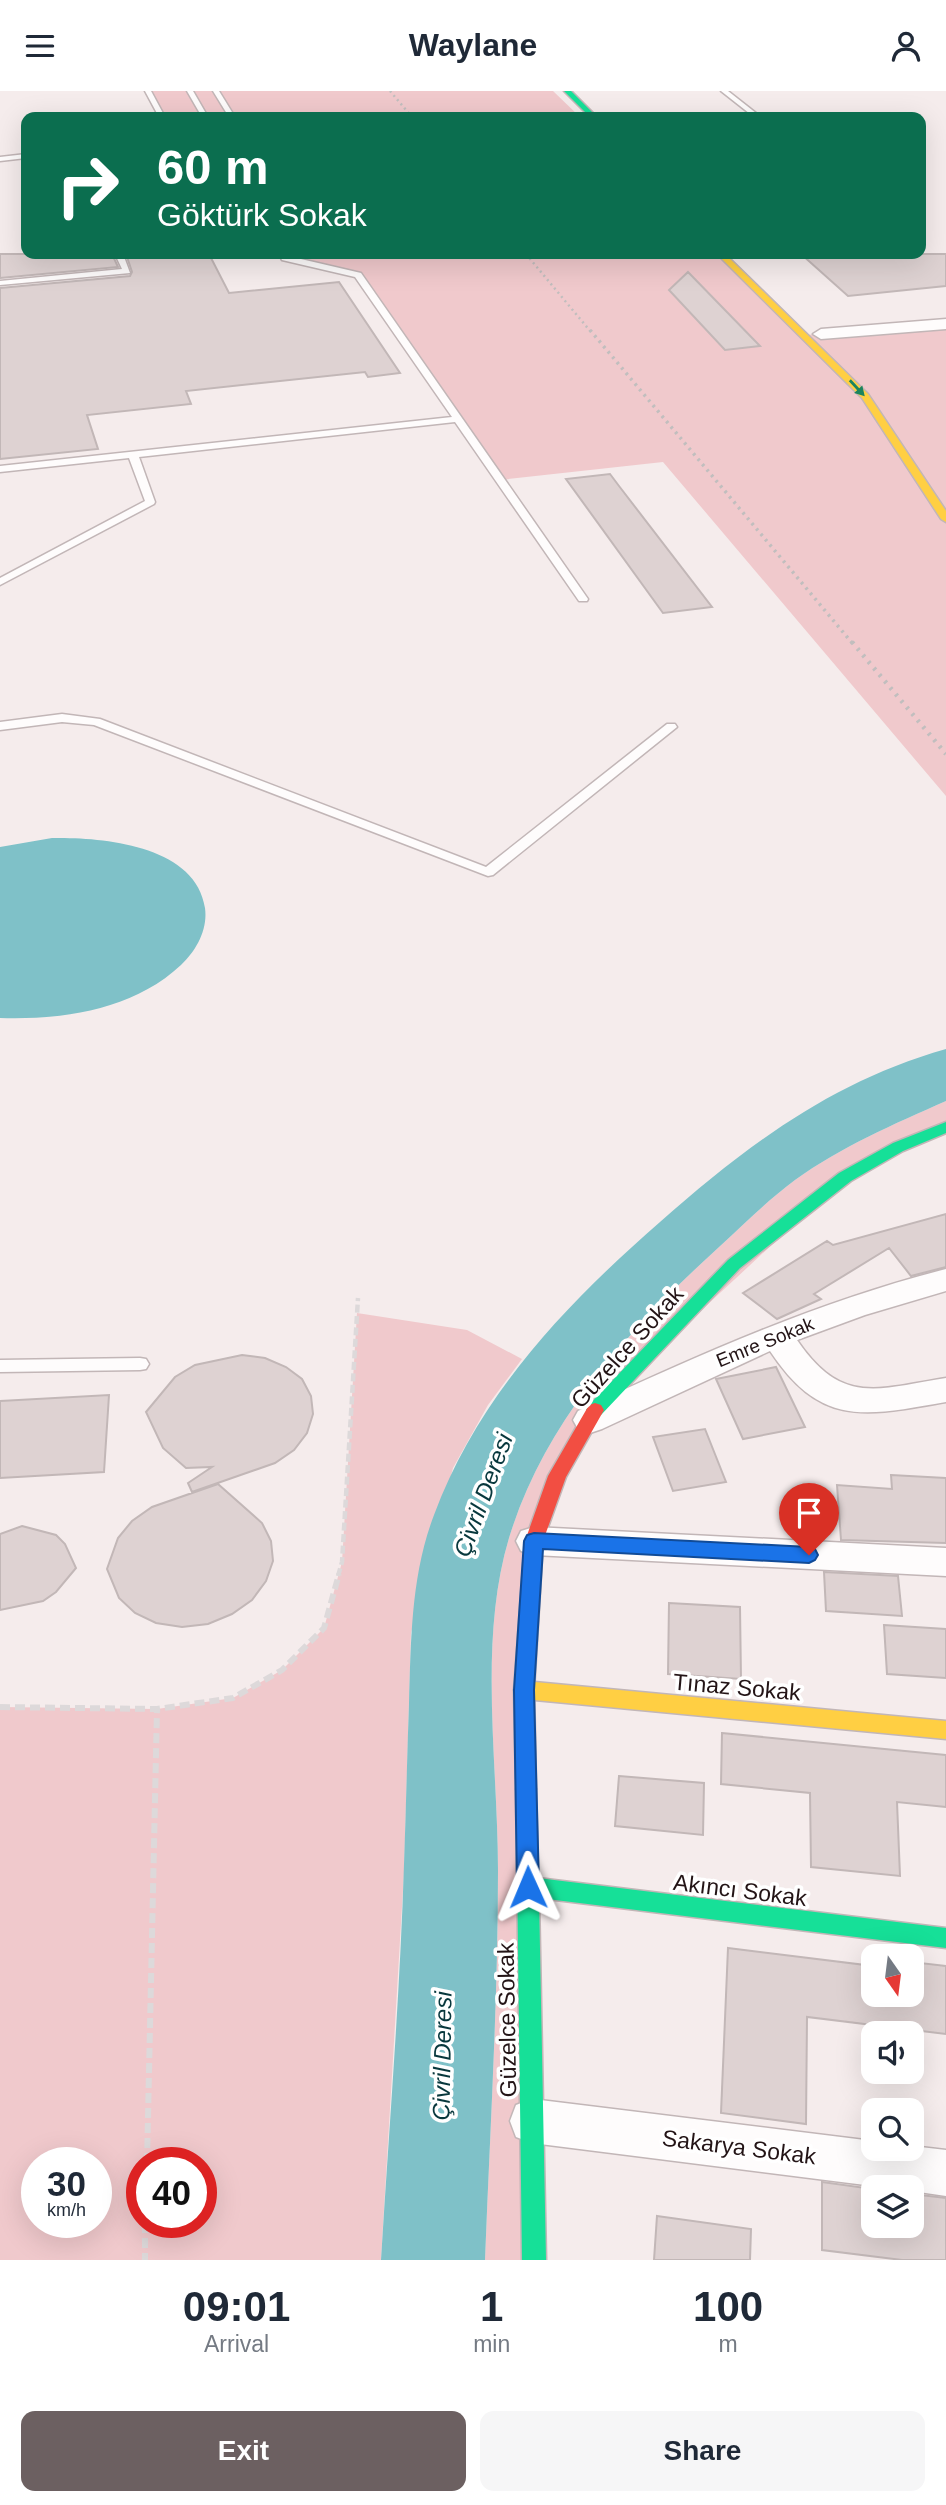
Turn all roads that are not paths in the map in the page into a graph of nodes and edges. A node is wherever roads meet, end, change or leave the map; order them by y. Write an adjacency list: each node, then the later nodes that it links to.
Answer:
1 (148, 91): 7 (lane)
2 (190, 91): 8 (lane)
3 (216, 91): 9 (lane)
4 (552, 91): 10 (street)
5 (566, 91): 11 (street)
6 (724, 91): 12 (lane)
7 (159, 112)
8 (202, 112)
9 (229, 112)
10 (575, 112)
11 (589, 112)
12 (751, 112)
13 (21, 157): 14 (lane)
14 (0, 159)
15 (121, 259): 21 (lane)
16 (289, 259): 20 (lane)
17 (317, 259): 20 (lane)
18 (726, 259): 28 (street, one-way to 28)
19 (743, 259): 23 (street)
20 (322, 267): 25 (lane)
21 (0, 283)
22 (946, 324): 23 (street)
23 (821, 334): 24 (street)
24 (899, 417)
25 (458, 419): 26 (lane); 30 (lane)
26 (133, 454): 27 (lane); 29 (lane)
27 (0, 469)
28 (946, 519)
29 (0, 582)
30 (583, 599)
31 (0, 726): 32 (lane)
32 (671, 727)
33 (946, 1126): 39 (street, Güzelce Sokak)
34 (946, 1280): 35 (street, Emre Sokak)
35 (777, 1336): 38 (street); 39 (street, Emre Sokak)
36 (140, 1364): 37 (lane)
37 (0, 1366)
38 (946, 1390)
39 (590, 1420): 40 (street, Güzelce Sokak)
40 (534, 1541): 41 (street); 42 (street, Güzelce Sokak)
41 (946, 1562)
42 (524, 1690): 43 (street, Tınaz Sokak); 44 (street, Güzelce Sokak)
43 (946, 1730)
44 (528, 1887): 45 (street, Akıncı Sokak); 46 (street, Güzelce Sokak)
45 (946, 1938)
46 (532, 2120): 47 (street, Sakarya Sokak); 48 (street, Güzelce Sokak)
47 (946, 2173)
48 (534, 2260)

